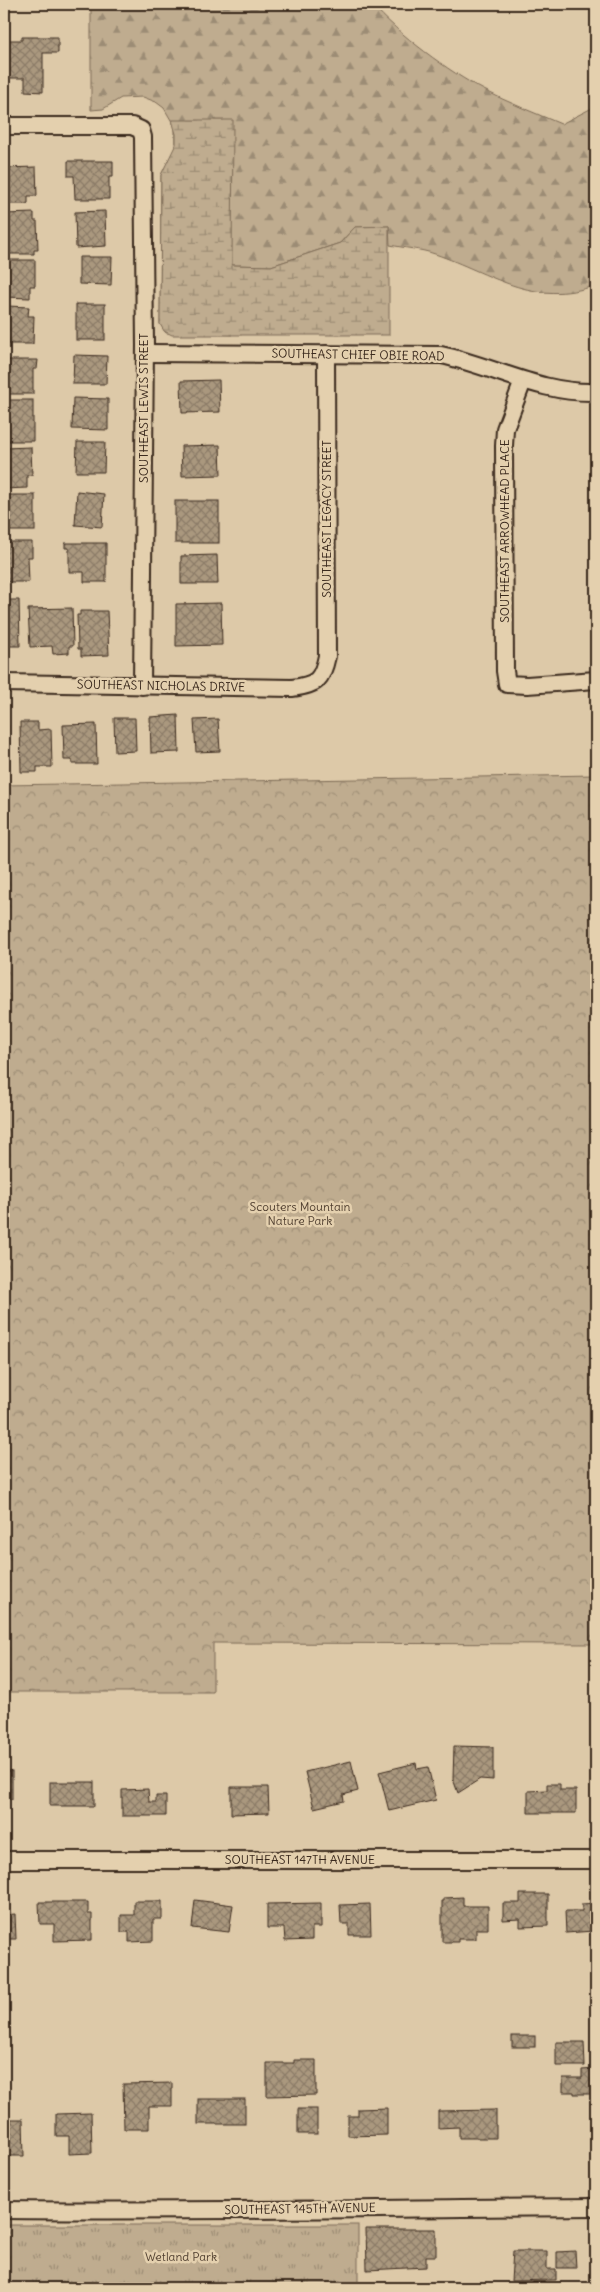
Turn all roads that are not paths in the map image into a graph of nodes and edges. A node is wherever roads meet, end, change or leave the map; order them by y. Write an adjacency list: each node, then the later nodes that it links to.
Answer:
1 (4, 126): 2 (street, SOUTHEAST LEWIS STREET)
2 (145, 353): 3 (street, SOUTHEAST CHIEF OBIE ROAD); 9 (street, SOUTHEAST LEWIS STREET)
3 (326, 354): 4 (street, SOUTHEAST CHIEF OBIE ROAD); 7 (street, SOUTHEAST LEGACY STREET)
4 (523, 381): 5 (street, SOUTHEAST CHIEF OBIE ROAD); 6 (street, SOUTHEAST ARROWHEAD PLACE)
5 (596, 392)
6 (596, 680)
7 (317, 682): 9 (street, SOUTHEAST NICHOLAS DRIVE)
8 (4, 683): 9 (street, SOUTHEAST NICHOLAS DRIVE)
9 (142, 686)
10 (4, 1860): 11 (street, SOUTHEAST 147TH AVENUE)
11 (596, 1860)
12 (596, 2207): 13 (street, SOUTHEAST 145TH AVENUE)
13 (4, 2210)

